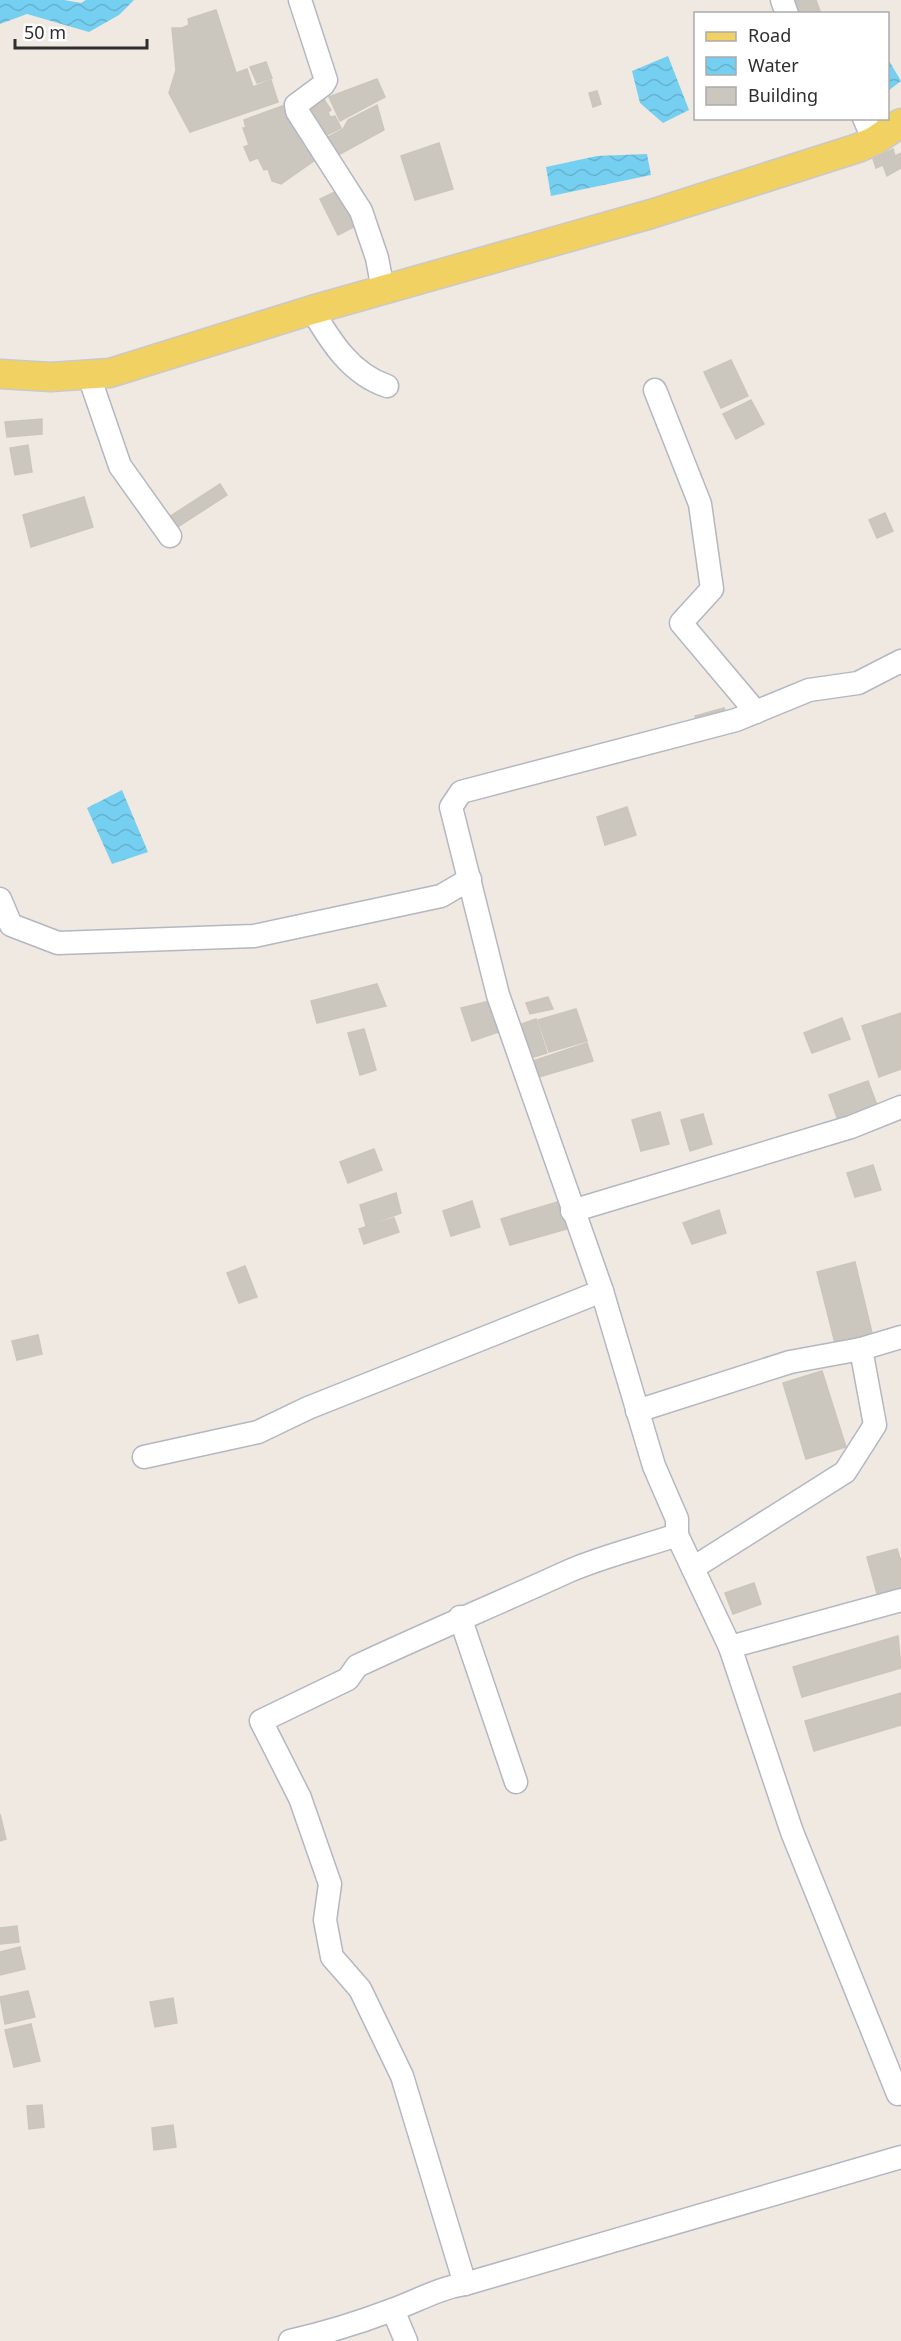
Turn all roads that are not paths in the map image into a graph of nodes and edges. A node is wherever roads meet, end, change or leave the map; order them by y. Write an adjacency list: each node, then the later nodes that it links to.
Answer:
1 (300, 0): 4 (street)
2 (901, 123): 3 (main road)
3 (869, 130): 4 (main road)
4 (383, 290): 5 (main road)
5 (312, 310): 7 (main road); 8 (street)
6 (0, 374): 7 (main road)
7 (89, 376): 10 (street)
8 (387, 386)
9 (655, 390): 12 (street)
10 (170, 536)
11 (901, 661): 12 (street)
12 (756, 712): 13 (street)
13 (470, 879): 14 (street); 16 (street)
14 (0, 899)
15 (901, 1107): 16 (street)
16 (572, 1210): 17 (street)
17 (602, 1291): 20 (street); 21 (street)
18 (901, 1337): 19 (street)
19 (861, 1349): 20 (street); 23 (street)
20 (637, 1411): 22 (street)
21 (144, 1457)
22 (677, 1535): 23 (street); 25 (street)
23 (693, 1568): 26 (street)
24 (901, 1600): 26 (street)
25 (460, 1617): 27 (street); 30 (street)
26 (730, 1647): 28 (street)
27 (516, 1782)
28 (900, 2097)
29 (901, 2157): 30 (street)
30 (465, 2284): 31 (street)
31 (393, 2310): 32 (street); 33 (street)
32 (290, 2341)
33 (406, 2341)

